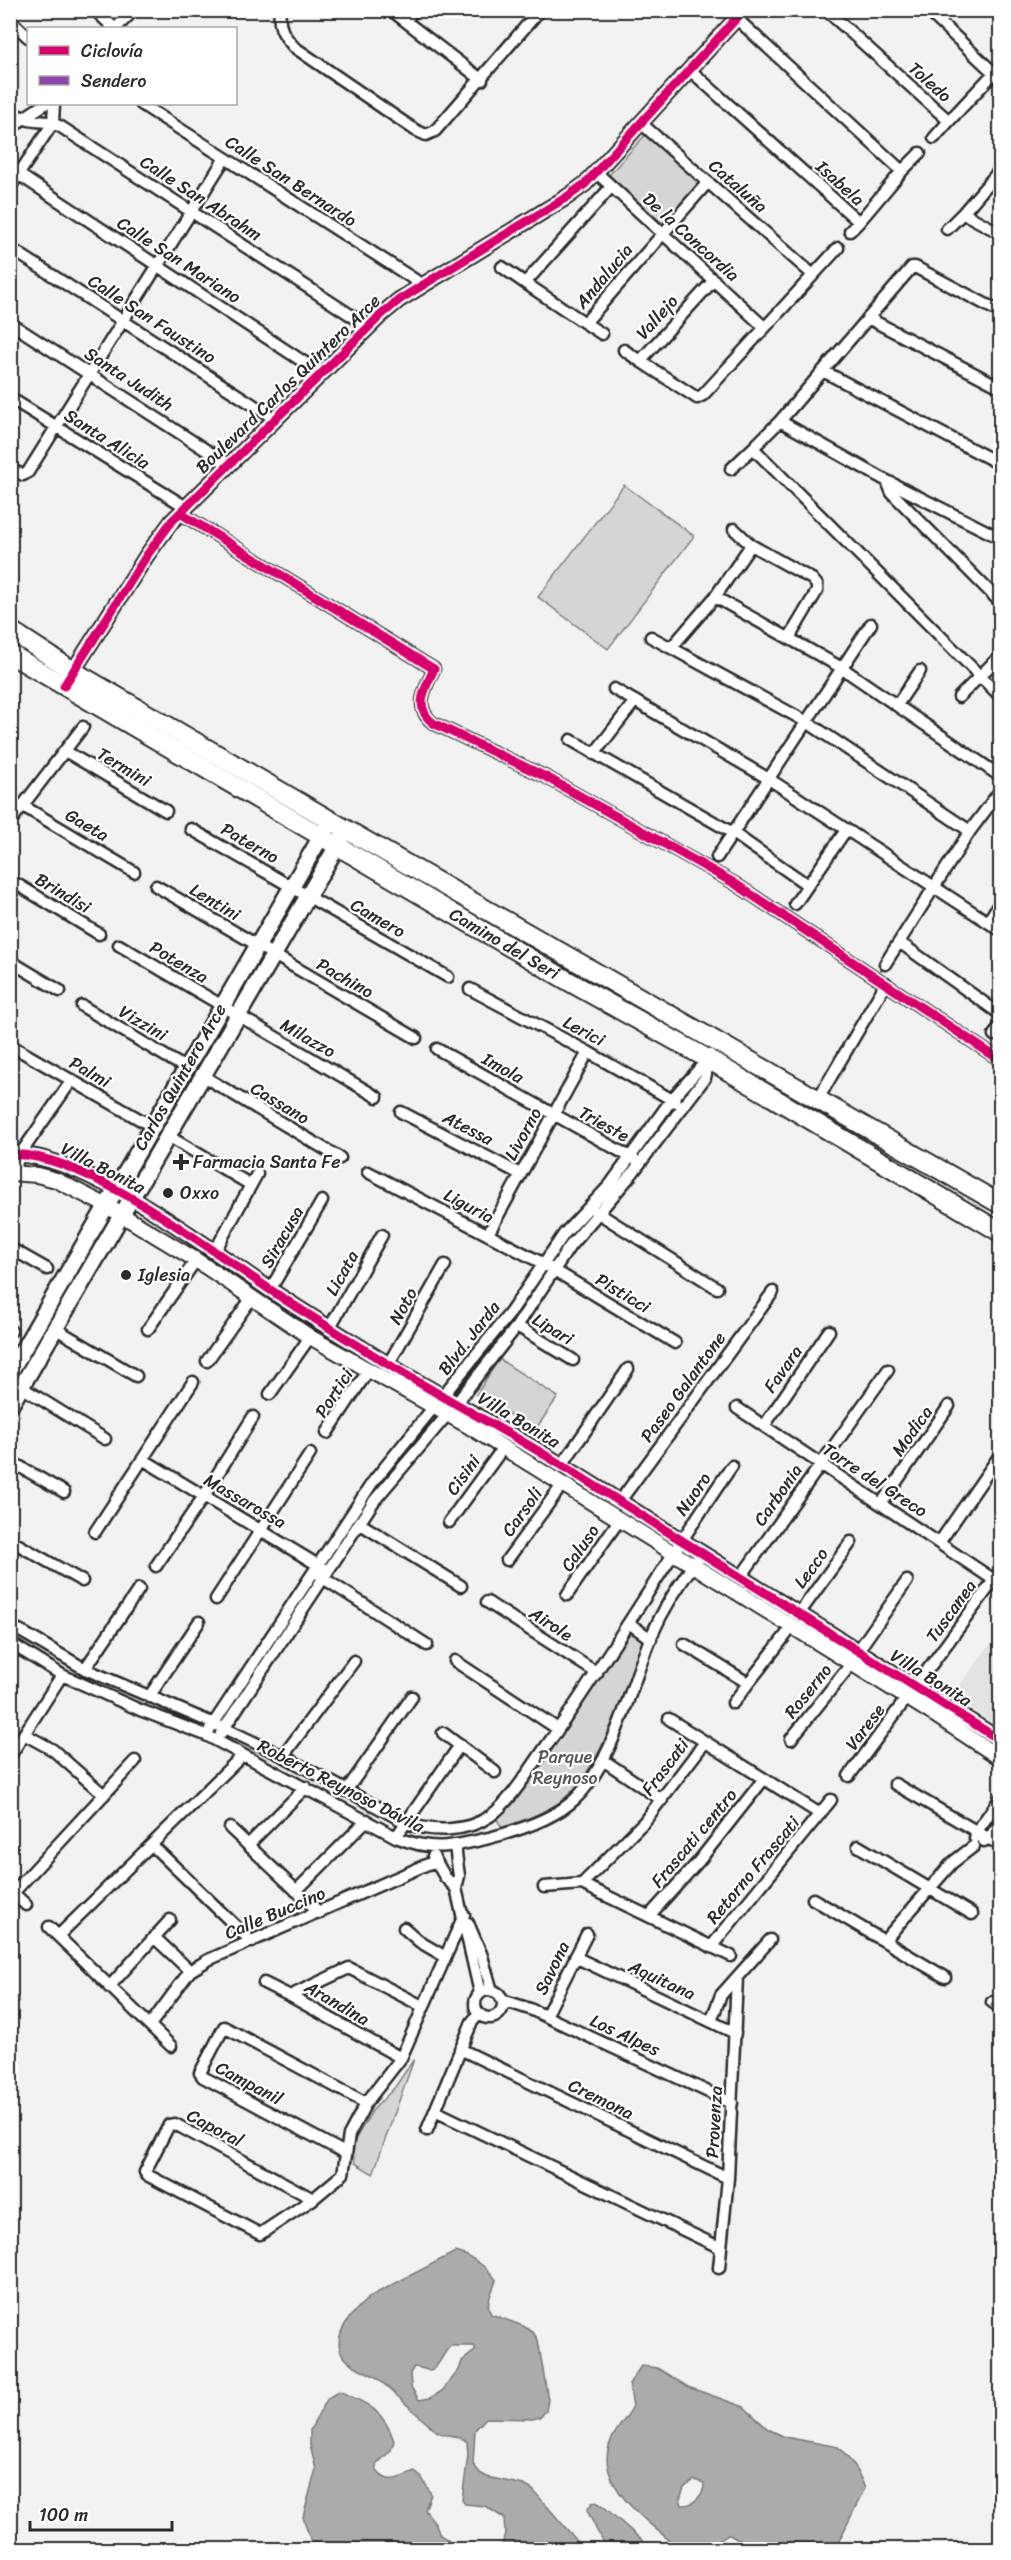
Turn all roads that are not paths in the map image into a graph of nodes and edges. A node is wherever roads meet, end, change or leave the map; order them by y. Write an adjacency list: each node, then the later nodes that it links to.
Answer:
1 (95, 10): 12 (street)
2 (134, 10): 13 (street)
3 (280, 10): 17 (street)
4 (391, 10): 11 (street)
5 (414, 10): 11 (street)
6 (540, 10): 17 (street)
7 (826, 10): 23 (street, Toledo)
8 (927, 10): 15 (street, Toledo)
9 (741, 15): 16 (street, Boulevard Carlos Quintero Arce); 31 (street)
10 (10, 20): 14 (street)
11 (405, 21): 17 (street)
12 (114, 27)
13 (116, 27)
14 (27, 36)
15 (997, 69): 23 (street, Toledo)
16 (690, 70): 25 (street, Boulevard Carlos Quintero Arce); 39 (street, Isabela)
17 (482, 80)
18 (43, 105): 22 (street)
19 (54, 105): 24 (street)
20 (143, 105): 29 (street, Calle San Bernardo)
21 (10, 109): 22 (street)
22 (22, 119): 24 (street, Calle San Abrahm); 26 (street)
23 (949, 121): 27 (street)
24 (52, 123): 33 (street); 37 (street, Calle San Abrahm)
25 (642, 124): 32 (street, Boulevard Carlos Quintero Arce); 34 (street, Cataluña)
26 (10, 131)
27 (933, 138)
28 (920, 153): 31 (street, Isabela)
29 (225, 158): 37 (street); 51 (street, Calle San Bernardo)
30 (1000, 170): 38 (street)
31 (902, 171): 39 (street, Isabela)
32 (597, 173): 36 (street, De la Concordia); 51 (street, Boulevard Carlos Quintero Arce)
33 (18, 174): 35 (street); 46 (street, Calle San Mariano)
34 (708, 182): 42 (street, Andalucia); 48 (street, Cataluña)
35 (10, 187)
36 (611, 187): 42 (street, De la Concordia); 50 (street)
37 (192, 212): 46 (street); 58 (street, Calle San Abrahm)
38 (963, 213): 40 (street); 43 (street)
39 (859, 222): 41 (street)
40 (947, 229)
41 (850, 231)
42 (662, 233): 49 (street, De la Concordia); 56 (street, Andalucia)
43 (1000, 233)
44 (10, 248): 54 (street, Calle San Faustino)
45 (837, 248): 48 (street)
46 (158, 266): 54 (street); 64 (street, Calle San Mariano)
47 (502, 267): 50 (street, Andalucia)
48 (812, 274): 57 (street)
49 (714, 280): 57 (street, De la Concordia); 61 (street, Vallejo)
50 (525, 283): 56 (street, Andalucia)
51 (423, 285): 58 (street, Boulevard Carlos Quintero Arce)
52 (1000, 312): 53 (street)
53 (867, 318): 62 (street); 65 (street)
54 (124, 321): 63 (street); 67 (street, Calle San Faustino)
55 (10, 322): 63 (street, Santa Judith)
56 (585, 323): 59 (street)
57 (763, 326): 61 (street, Vallejo)
58 (369, 327): 64 (street, Boulevard Carlos Quintero Arce)
59 (602, 334)
60 (624, 350): 61 (street)
61 (640, 361)
62 (823, 371): 68 (street); 71 (street)
63 (91, 374): 69 (street); 72 (street, Santa Judith)
64 (322, 374): 67 (street, Boulevard Carlos Quintero Arce)
65 (1000, 387)
66 (10, 398): 69 (street, Santa Alicia)
67 (275, 419): 72 (street, Boulevard Carlos Quintero Arce)
68 (780, 421): 70 (street); 75 (street)
69 (57, 427): 73 (street); 76 (street, Santa Alicia)
70 (753, 448): 74 (street); 91 (street)
71 (1000, 464)
72 (229, 465): 76 (street, Boulevard Carlos Quintero Arce)
73 (10, 469)
74 (731, 469)
75 (887, 480): 78 (street); 81 (street)
76 (183, 510): 92 (street, Boulevard Carlos Quintero Arce); 139 (street, Santa Alicia)
77 (734, 529): 79 (street)
78 (1000, 538)
79 (751, 545): 80 (street); 85 (street)
80 (715, 597): 85 (street); 86 (street)
81 (1000, 602)
82 (871, 624): 89 (street)
83 (10, 630): 92 (main road, Camino del Seri)
84 (651, 637): 86 (street)
85 (789, 638): 89 (street)
86 (671, 648): 98 (street)
87 (10, 654): 92 (main road, Camino del Seri)
88 (1000, 656): 91 (street)
89 (842, 668): 97 (street); 98 (street)
90 (920, 671): 97 (street)
91 (980, 676): 94 (street); 95 (street)
92 (68, 679): 108 (main road, Camino del Seri); 115 (main road, Camino del Seri)
93 (614, 689): 96 (street)
94 (1000, 696)
95 (959, 698)
96 (635, 701): 102 (street); 104 (street)
97 (897, 705): 103 (street)
98 (807, 722): 104 (street); 113 (street)
99 (83, 728): 101 (street)
100 (571, 740): 102 (street)
101 (65, 751): 106 (street); 107 (street, Termini)
102 (594, 754): 114 (street)
103 (1000, 776)
104 (769, 779): 112 (street); 114 (street)
105 (1000, 792): 113 (street)
106 (22, 806): 109 (street); 118 (street, Gaeta)
107 (166, 811)
108 (331, 820): 111 (main road, Camino del Seri); 115 (main road, Carlos Quintero Arce)
109 (10, 822)
110 (191, 828): 122 (street, Paterno)
111 (347, 830): 116 (main road, Carlos Quintero Arce); 136 (main road, Camino del Seri)
112 (846, 830): 120 (street); 123 (street)
113 (970, 831): 123 (street)
114 (733, 833): 117 (street); 120 (street)
115 (321, 837): 116 (main road, Camino del Seri); 122 (main road, Carlos Quintero Arce)
116 (337, 846): 124 (main road, Carlos Quintero Arce); 138 (main road, Camino del Seri)
117 (717, 856)
118 (134, 872)
119 (10, 880): 129 (street, Brindisi)
120 (806, 884): 126 (street)
121 (156, 886): 132 (street, Lentini)
122 (292, 886): 124 (street, Camero); 132 (main road, Carlos Quintero Arce)
123 (934, 886): 127 (street); 130 (street)
124 (308, 896): 133 (main road, Carlos Quintero Arce); 137 (street, Camero)
125 (1000, 902): 127 (street)
126 (795, 904)
127 (988, 922): 128 (street)
128 (1000, 930)
129 (99, 934)
130 (899, 942): 135 (street); 144 (street)
131 (118, 945): 143 (street, Potenza)
132 (257, 947): 133 (street, Pachino); 143 (main road, Carlos Quintero Arce)
133 (273, 956): 145 (main road, Carlos Quintero Arce); 148 (street, Pachino)
134 (10, 961): 141 (street)
135 (885, 964)
136 (596, 974): 138 (main road); 149 (main road, Camino del Seri)
137 (448, 977)
138 (570, 982): 153 (main road, Camino del Seri)
139 (886, 983): 154 (street); 159 (street)
140 (470, 989): 152 (street, Lerici)
141 (60, 992)
142 (82, 1006): 155 (street, Vizzini)
143 (222, 1007): 145 (street, Milazzo); 155 (main road, Carlos Quintero Arce)
144 (1000, 1014)
145 (238, 1016): 156 (main road, Carlos Quintero Arce); 158 (street, Milazzo)
146 (1000, 1026): 147 (street)
147 (994, 1035)
148 (416, 1038)
149 (718, 1040): 153 (street, Blvd. Jarda); 159 (main road, Camino del Seri)
150 (10, 1045): 157 (street, Palmi)
151 (437, 1049): 162 (street, Imola)
152 (588, 1052): 160 (street, Lerici); 162 (street, Livorno)
153 (708, 1059): 160 (street, Blvd. Jarda); 180 (main road, Camino del Seri)
154 (1000, 1060)
155 (187, 1069): 163 (main road, Carlos Quintero Arce)
156 (203, 1076): 164 (main road, Carlos Quintero Arce); 166 (street, Cassano)
157 (72, 1080): 163 (street, Palmi); 165 (street)
158 (377, 1097)
159 (818, 1099): 176 (main road, Camino del Seri)
160 (676, 1103): 167 (street, Blvd. Jarda)
161 (400, 1112): 171 (street, Atessa)
162 (553, 1114): 167 (street, Trieste); 171 (street, Livorno)
163 (153, 1127): 173 (main road, Carlos Quintero Arce)
164 (168, 1136): 172 (street); 174 (main road, Carlos Quintero Arce)
165 (16, 1154): 169 (street); 173 (street, Villa Bonita)
166 (340, 1158)
167 (634, 1160): 178 (street, Blvd. Jarda)
168 (368, 1172): 181 (street, Liguria)
169 (11, 1173): 177 (street, Villa Bonita)
170 (257, 1174): 172 (street)
171 (520, 1174): 181 (street, Livorno)
172 (251, 1185): 183 (street)
173 (116, 1190): 174 (street, Villa Bonita); 177 (main road, Carlos Quintero Arce)
174 (131, 1199): 179 (main road, Carlos Quintero Arce); 183 (street, Villa Bonita)
175 (322, 1201): 191 (street, Siracusa)
176 (1000, 1204)
177 (107, 1206): 179 (street, Villa Bonita); 207 (main road, Carlos Quintero Arce)
178 (594, 1210): 186 (street, Blvd. Jarda); 189 (street, Blvd. Jarda); 190 (street)
179 (122, 1215): 185 (street, Villa Bonita); 196 (main road, Carlos Quintero Arce)
180 (1000, 1232)
181 (488, 1234): 186 (street, Liguria)
182 (382, 1235): 195 (street, Licata)
183 (214, 1251): 191 (street, Villa Bonita)
184 (12, 1254): 188 (street)
185 (196, 1260): 193 (street, Villa Bonita); 197 (street)
186 (544, 1264): 189 (street, Liguria); 212 (street, Blvd. Jarda)
187 (445, 1265): 203 (street, Noto)
188 (47, 1269)
189 (554, 1271): 194 (street, Blvd. Jarda); 200 (street, Pisticci)
190 (717, 1288)
191 (270, 1290): 195 (street, Villa Bonita)
192 (773, 1292): 232 (street, Paseo Galantone)
193 (251, 1299): 199 (street, Villa Bonita); 202 (street)
194 (517, 1326): 201 (street, Lipari); 212 (street, Blvd. Jarda)
195 (330, 1327): 203 (street, Villa Bonita)
196 (56, 1329): 208 (street); 210 (main road, Carlos Quintero Arce)
197 (148, 1329)
198 (830, 1331): 218 (street, Favara)
199 (310, 1337): 206 (street, Villa Bonita); 211 (street)
200 (675, 1343)
201 (573, 1360)
202 (207, 1361)
203 (389, 1363): 212 (street, Villa Bonita)
204 (628, 1369): 227 (street)
205 (888, 1370): 226 (street, Carbonia)
206 (368, 1371): 216 (street, Villa Bonita); 219 (street, Portici)
207 (10, 1372)
208 (136, 1376)
209 (193, 1382): 224 (street)
210 (16, 1384): 213 (main road, Carlos Quintero Arce); 220 (street)
211 (270, 1394)
212 (451, 1399): 216 (street, Blvd. Jarda); 227 (street, Villa Bonita)
213 (10, 1406)
214 (949, 1406): 233 (street, Modica)
215 (736, 1408): 218 (street, Torre del Greco)
216 (441, 1411): 221 (street, Villa Bonita); 236 (street, Blvd. Jarda); 246 (street, Blvd. Jarda)
217 (253, 1417): 231 (street)
218 (764, 1426): 226 (street, Torre del Greco)
219 (327, 1433)
220 (105, 1438)
221 (503, 1448): 229 (street, Villa Bonita); 235 (street, Cisini)
222 (310, 1454): 237 (street)
223 (1000, 1455): 241 (street)
224 (144, 1460): 231 (street, Massarossa); 238 (street)
225 (10, 1461): 230 (street)
226 (820, 1464): 233 (street, Torre del Greco); 248 (street, Carbonia)
227 (562, 1465): 232 (street, Villa Bonita)
228 (732, 1467): 242 (street, Nuoro)
229 (563, 1484): 234 (street, Villa Bonita); 244 (street, Carsoli)
230 (64, 1492)
231 (204, 1496): 237 (street, Massarossa); 245 (street)
232 (620, 1502): 242 (street, Villa Bonita)
233 (881, 1504): 241 (street, Torre del Greco)
234 (620, 1519): 242 (street, Villa Bonita); 253 (street, Caluso)
235 (449, 1522)
236 (363, 1525): 246 (street, Blvd. Jarda); 251 (street)
237 (262, 1529): 246 (street, Massarossa); 254 (street)
238 (95, 1532)
239 (10, 1540): 249 (street)
240 (851, 1542): 256 (street, Lecco)
241 (939, 1543): 247 (street, Torre del Greco)
242 (678, 1547): 243 (street, Villa Bonita); 258 (street, Roberto Reynoso Dávila)
243 (697, 1559): 248 (street, Villa Bonita); 256 (street, Villa Bonita); 260 (street, Roberto Reynoso Dávila)
244 (507, 1560)
245 (156, 1566)
246 (322, 1572): 263 (street, Massarossa); 276 (street, Blvd. Jarda)
247 (997, 1576): 271 (street, Tuscanea)
248 (740, 1578): 256 (street, Villa Bonita)
249 (82, 1581)
250 (907, 1581): 264 (street, Roserno)
251 (461, 1586)
252 (139, 1589): 267 (street)
253 (567, 1595)
254 (216, 1599)
255 (487, 1602): 268 (street, Airole)
256 (795, 1621): 264 (street, Villa Bonita); 270 (street, Lecco)
257 (199, 1622): 272 (street)
258 (630, 1624): 260 (street); 268 (street, Roberto Reynoso Dávila)
259 (10, 1625): 267 (street, Roberto Reynoso Dávila)
260 (651, 1639): 289 (street, Roberto Reynoso Dávila)
261 (10, 1644): 269 (street, Roberto Reynoso Dávila)
262 (684, 1644): 270 (street)
263 (427, 1645)
264 (855, 1657): 271 (street, Villa Bonita); 281 (street, Roserno)
265 (354, 1660): 287 (street)
266 (454, 1661): 277 (street)
267 (85, 1669): 272 (street, Roberto Reynoso Dávila)
268 (597, 1673): 277 (street, Roberto Reynoso Dávila)
269 (59, 1679): 279 (street); 280 (street, Roberto Reynoso Dávila)
270 (748, 1683): 274 (street, Lecco)
271 (912, 1693): 282 (street, Villa Bonita); 288 (street, Villa Bonita); 292 (street, Varese)
272 (149, 1696): 276 (street, Roberto Reynoso Dávila)
273 (412, 1697): 296 (street)
274 (733, 1703)
275 (669, 1719): 283 (street)
276 (219, 1726): 280 (street, Blvd. Jarda); 287 (street, Roberto Reynoso Dávila)
277 (554, 1726): 303 (street, Roberto Reynoso Dávila)
278 (443, 1733): 284 (street)
279 (24, 1734): 286 (street); 297 (street)
280 (211, 1738): 285 (street, Roberto Reynoso Dávila)
281 (791, 1739)
282 (1000, 1740)
283 (705, 1742): 293 (street, Frascati); 299 (street, Frascati)
284 (460, 1745): 291 (street); 304 (street)
285 (243, 1755): 295 (street, Roberto Reynoso Dávila); 312 (street)
286 (10, 1756)
287 (283, 1756): 296 (street, Roberto Reynoso Dávila)
288 (1000, 1758)
289 (603, 1760): 299 (street); 309 (street, Roberto Reynoso Dávila)
290 (135, 1761): 297 (street)
291 (495, 1772)
292 (849, 1776)
293 (763, 1780): 301 (street, Frascati); 331 (street, Frascati centro)
294 (895, 1784): 308 (street)
295 (306, 1787): 305 (street, Roberto Reynoso Dávila); 313 (street)
296 (346, 1791): 304 (street, Roberto Reynoso Dávila)
297 (104, 1795): 325 (street)
298 (1000, 1799): 302 (street)
299 (662, 1800): 320 (street, Frascati)
300 (831, 1800): 301 (street, Retorno Frascati)
301 (820, 1814): 341 (street, Retorno Frascati)
302 (990, 1815): 306 (street); 308 (street)
303 (491, 1816): 304 (street, Roberto Reynoso Dávila); 309 (street)
304 (410, 1819): 310 (street)
305 (367, 1820): 310 (street, Roberto Reynoso Dávila); 324 (street)
306 (1000, 1822): 311 (street)
307 (230, 1828): 313 (street)
308 (976, 1831): 311 (street); 317 (street)
309 (497, 1836): 315 (street, Roberto Reynoso Dávila)
310 (396, 1837): 318 (street, Roberto Reynoso Dávila)
311 (989, 1838): 314 (street); 317 (street)
312 (152, 1845): 336 (street); 340 (street)
313 (248, 1845): 324 (street)
314 (1000, 1845)
315 (455, 1846): 318 (street, Roberto Reynoso Dávila); 322 (street)
316 (858, 1846): 323 (street)
317 (974, 1846): 323 (street)
318 (429, 1847): 319 (street)
319 (435, 1861): 322 (street); 328 (street, Calle Buccino)
320 (582, 1884): 321 (street); 331 (street)
321 (544, 1887)
322 (456, 1888): 330 (street)
323 (929, 1888): 329 (street); 339 (street)
324 (296, 1891): 328 (street)
325 (12, 1892): 327 (street)
326 (813, 1899): 339 (street)
327 (26, 1905)
328 (320, 1913): 340 (street, Calle Buccino)
329 (972, 1914)
330 (464, 1915): 342 (street); 350 (street); 351 (street)
331 (649, 1916): 341 (street)
332 (170, 1920): 337 (street)
333 (49, 1927): 336 (street)
334 (404, 1928): 342 (street)
335 (587, 1934): 344 (street, Savona)
336 (58, 1936): 349 (street)
337 (154, 1937): 345 (street); 349 (street)
338 (770, 1940): 346 (street)
339 (884, 1941): 347 (street)
340 (252, 1942): 345 (street, Calle Buccino)
341 (711, 1947): 343 (street)
342 (444, 1956): 354 (street)
343 (731, 1956)
344 (575, 1957): 356 (street, Savona); 357 (street, Aquitana)
345 (190, 1971): 358 (street, Calle Buccino)
346 (737, 1977): 357 (street); 359 (street, Provenza)
347 (945, 1977)
348 (264, 1983): 352 (street)
349 (109, 1987): 358 (street)
350 (492, 1991): 351 (street); 353 (street)
351 (480, 1993): 355 (street)
352 (290, 1996): 354 (street, Arandina); 362 (street, Arandina)
353 (502, 2000): 355 (street); 356 (street, Los Alpes)
354 (424, 2007): 362 (street)
355 (478, 2014): 361 (street)
356 (546, 2016): 364 (street, Los Alpes)
357 (711, 2022): 359 (street, Aquitana)
358 (150, 2025): 360 (street)
359 (735, 2033): 364 (street, Provenza)
360 (171, 2046)
361 (460, 2049): 365 (street); 368 (street, Cremona)
362 (401, 2058): 363 (street)
363 (366, 2103): 367 (street); 367 (street, Campanil)
364 (732, 2103): 368 (street, Provenza)
365 (435, 2111): 366 (street); 370 (street)
366 (426, 2130)
367 (345, 2153): 369 (street)
368 (728, 2178): 370 (street, Provenza)
369 (313, 2199): 369 (street, Caporal)
370 (721, 2248): 371 (street, Provenza)
371 (719, 2268)

